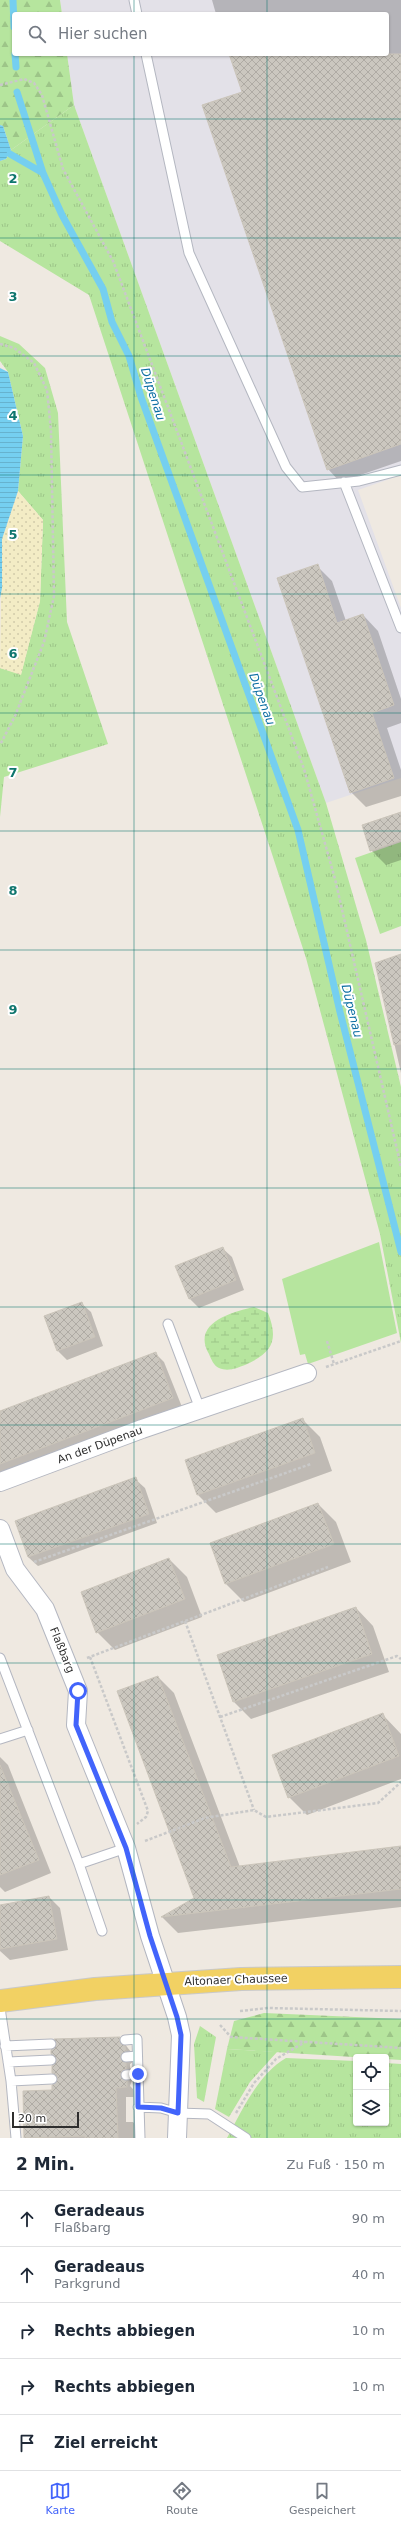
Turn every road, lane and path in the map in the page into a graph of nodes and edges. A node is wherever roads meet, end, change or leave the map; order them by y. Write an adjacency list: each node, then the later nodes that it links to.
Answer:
1 (134, 0): 2 (lane)
2 (137, 12)
3 (146, 56): 7 (lane)
4 (0, 85): 10 (path)
5 (0, 344): 9 (path)
6 (401, 470): 7 (lane)
7 (344, 482): 8 (lane)
8 (401, 628)
9 (0, 744)
10 (401, 1167)
11 (168, 1324): 16 (lane)
12 (327, 1341): 14 (path)
13 (401, 1342): 14 (path)
14 (334, 1364): 15 (path)
15 (307, 1373): 16 (street, An der Düpenau)
16 (200, 1409): 18 (street, An der Düpenau)
17 (311, 1464): 21 (path)
18 (0, 1482)
19 (0, 1529): 21 (street, Flaßbarg)
20 (328, 1567): 22 (path)
21 (15, 1569): 26 (street, Flaßbarg)
22 (185, 1621): 23 (path); 27 (path)
23 (90, 1657): 26 (path); 32 (path)
24 (0, 1658): 28 (lane)
25 (401, 1659): 27 (path)
26 (68, 1666): 32 (street, Flaßbarg)
27 (220, 1717): 31 (path)
28 (28, 1730): 29 (lane); 33 (lane)
29 (0, 1740)
30 (401, 1782): 31 (path)
31 (254, 1810): 32 (path)
32 (123, 1843): 33 (lane); 36 (street, Flaßbarg)
33 (79, 1864): 34 (lane)
34 (102, 1931)
35 (401, 1977): 36 (main road, Altonaer Chaussee)
36 (167, 1984): 37 (main road, Altonaer Chaussee); 56 (street, Flaßbarg)
37 (0, 2000)
38 (0, 2008): 45 (lane)
39 (240, 2011): 40 (path)
40 (401, 2012)
41 (220, 2025): 43 (path)
42 (125, 2040): 47 (lane)
43 (305, 2042): 46 (path); 57 (path)
44 (51, 2044): 45 (lane)
45 (6, 2046): 50 (lane)
46 (401, 2048)
47 (138, 2056): 48 (lane); 51 (lane)
48 (126, 2057)
49 (51, 2060): 50 (lane)
50 (8, 2062): 54 (lane)
51 (138, 2074): 52 (lane); 55 (lane)
52 (126, 2075)
53 (52, 2079): 54 (lane)
54 (11, 2081): 58 (lane)
55 (138, 2107): 56 (lane); 59 (lane)
56 (178, 2113): 57 (lane); 60 (street, Flaßbarg)
57 (228, 2126): 61 (lane)
58 (16, 2138)
59 (140, 2138)
60 (177, 2138)
61 (246, 2138)

